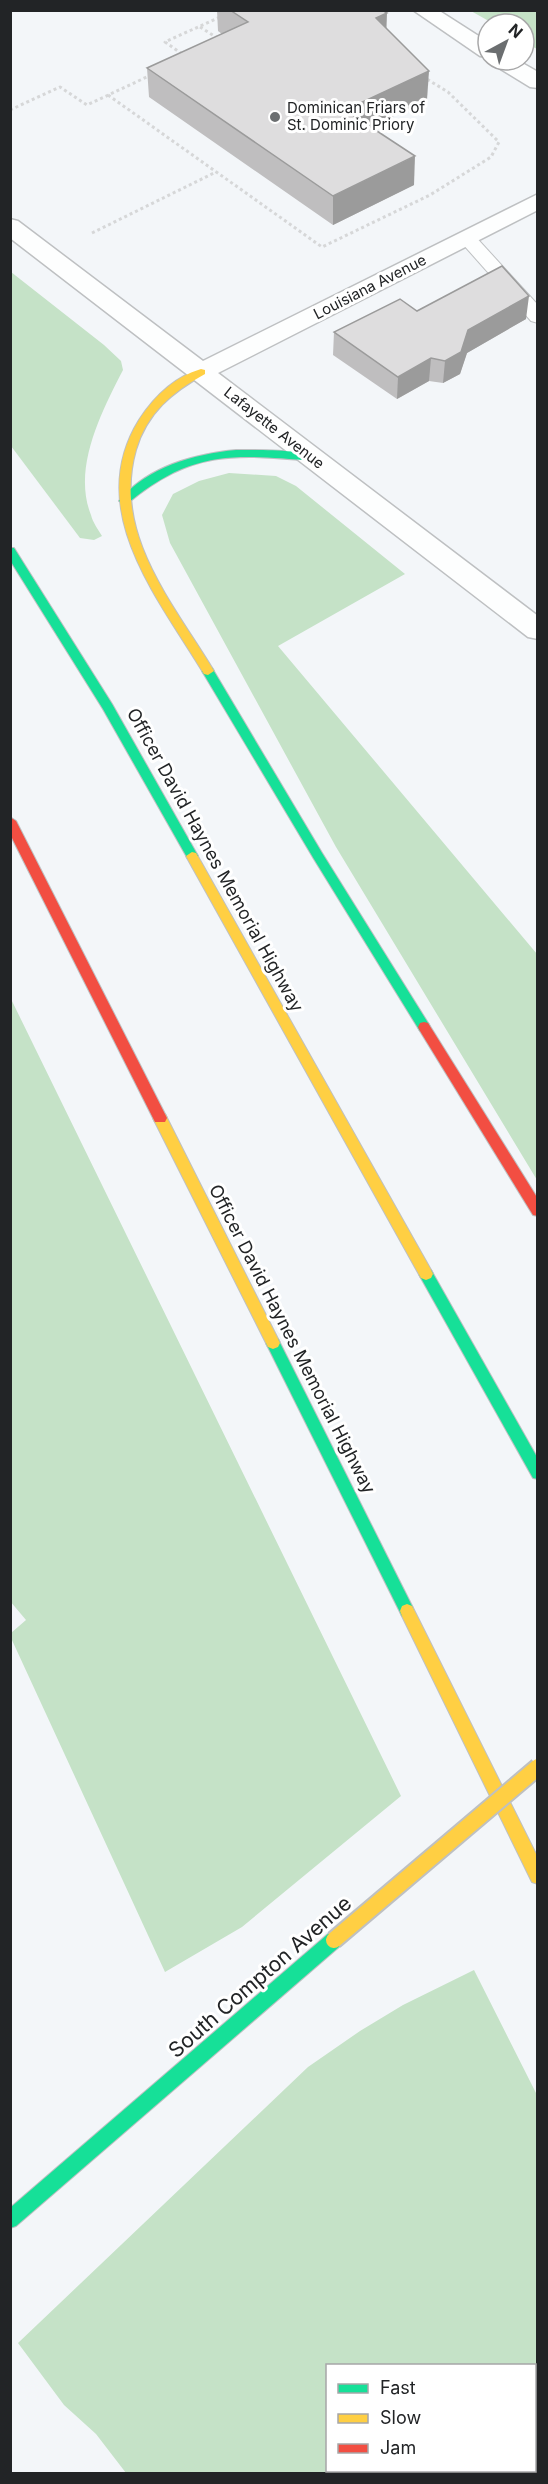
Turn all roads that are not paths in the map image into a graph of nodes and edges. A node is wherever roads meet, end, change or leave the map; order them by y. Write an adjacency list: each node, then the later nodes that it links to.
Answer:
1 (423, 10): 2 (street)
2 (476, 43)
3 (521, 72): 4 (street)
4 (537, 82)
5 (537, 201): 7 (street, Louisiana Avenue)
6 (10, 226): 9 (street, Lafayette Avenue)
7 (467, 238): 8 (lane); 9 (street, Louisiana Avenue)
8 (537, 317)
9 (201, 372): 10 (street, Lafayette Avenue); 11 (main road)
10 (312, 458): 11 (main road); 13 (street, Lafayette Avenue)
11 (124, 501): 15 (main road)
12 (10, 551): 16 (main road, Officer David Haynes Memorial Highway)
13 (537, 630)
14 (10, 820): 18 (main road, Officer David Haynes Memorial Highway)
15 (537, 1211)
16 (537, 1473)
17 (537, 1767): 19 (main road, South Compton Avenue, bridge)
18 (537, 1876)
19 (10, 2220)

